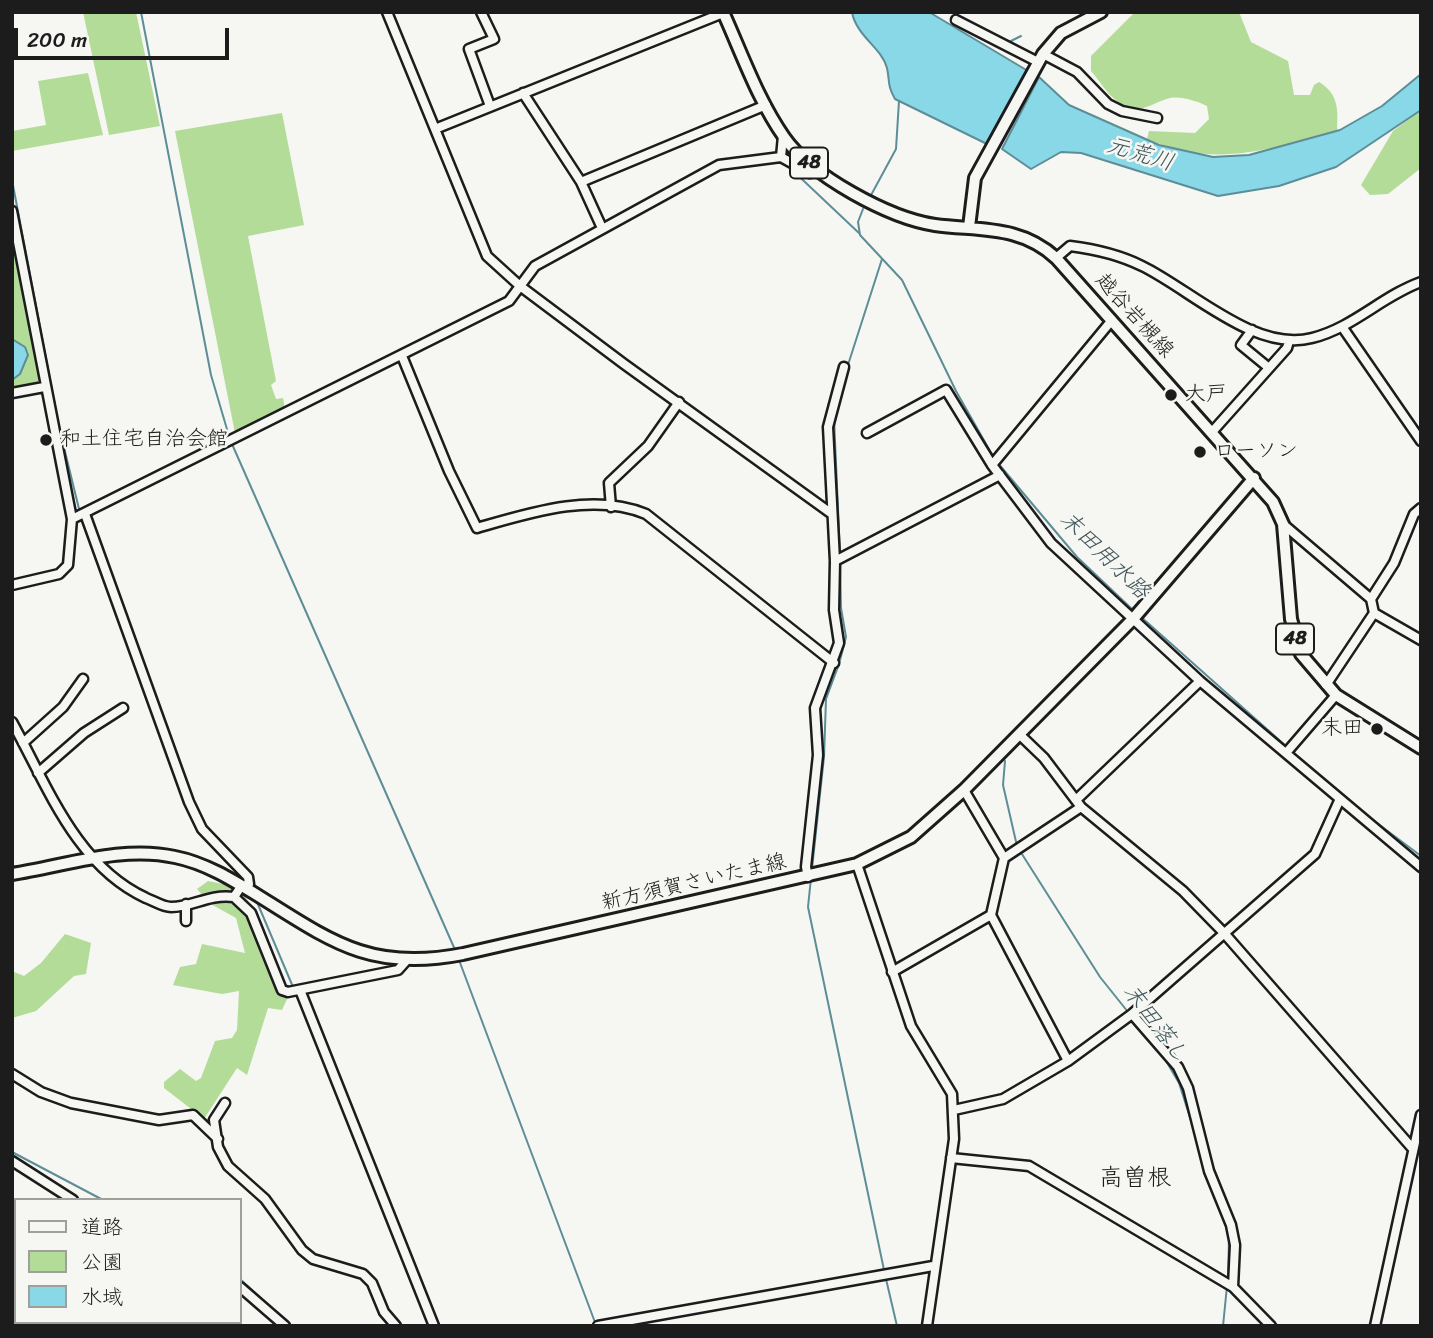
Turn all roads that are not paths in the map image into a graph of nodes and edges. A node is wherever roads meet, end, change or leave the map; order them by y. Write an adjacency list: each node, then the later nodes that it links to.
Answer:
1 (387, 12): 11 (street)
2 (481, 12): 9 (street)
3 (1101, 12): 6 (main road)
4 (723, 13): 7 (street); 8 (main road, 越谷岩槻線 / 48)
5 (956, 20): 6 (street)
6 (1039, 61): 10 (street); 17 (main road)
7 (523, 93): 9 (street); 15 (street)
8 (766, 105): 12 (main road, 越谷岩槻線 / 48); 15 (street)
9 (490, 106): 11 (street)
10 (1157, 118)
11 (435, 130): 22 (street)
12 (783, 136): 13 (street); 14 (main road, 越谷岩槻線 / 48)
13 (781, 157): 14 (street); 18 (street)
14 (819, 169): 17 (main road, 越谷岩槻線 / 48)
15 (580, 182): 18 (street)
16 (12, 211): 19 (street)
17 (969, 227): 20 (main road, 越谷岩槻線 / 48)
18 (602, 228): 22 (street)
19 (14, 239): 30 (street)
20 (1056, 258): 23 (main road, 越谷岩槻線 / 48); 25 (street)
21 (1421, 282): 24 (street)
22 (520, 286): 27 (street); 32 (street)
23 (1112, 320): 33 (main road, 越谷岩槻線 / 48); 36 (street)
24 (1343, 328): 26 (street); 35 (street)
25 (1252, 330): 26 (street); 29 (street)
26 (1289, 341): 29 (street)
27 (402, 356): 39 (street); 41 (street)
28 (844, 367): 42 (street)
29 (1269, 368): 33 (street)
30 (44, 387): 31 (street); 43 (street)
31 (12, 393)
32 (679, 402): 39 (street); 42 (street)
33 (1212, 432): 38 (main road, 越谷岩槻線 / 48)
34 (867, 433): 36 (street)
35 (1421, 441)
36 (992, 465): 37 (street)
37 (1000, 475): 45 (street); 49 (street)
38 (1254, 478): 44 (main road, 越谷岩槻線 / 48); 49 (main road, 新方須賀さいたま線)
39 (611, 507): 51 (street)
40 (1421, 508): 47 (street)
41 (85, 514): 43 (street); 72 (street)
42 (832, 514): 45 (street)
43 (72, 519): 46 (street)
44 (1283, 524): 47 (street); 54 (main road, 越谷岩槻線 / 48)
45 (835, 561): 51 (street)
46 (12, 585)
47 (1371, 599): 48 (street)
48 (1374, 613): 50 (street); 54 (street)
49 (1133, 618): 53 (street); 58 (main road, 新方須賀さいたま線)
50 (1421, 640)
51 (834, 663): 71 (street)
52 (83, 679): 59 (street)
53 (1200, 681): 61 (street); 65 (street)
54 (1326, 685): 55 (main road, 越谷岩槻線 / 48)
55 (1336, 695): 60 (main road, 越谷岩槻線 / 48); 61 (street)
56 (123, 708): 62 (street)
57 (12, 722): 59 (street)
58 (1019, 734): 63 (main road, 新方須賀さいたま線); 65 (street)
59 (23, 743): 62 (street)
60 (1421, 748)
61 (1286, 753): 64 (street)
62 (38, 773): 67 (street)
63 (964, 790): 66 (street); 68 (main road, 新方須賀さいたま線)
64 (1339, 801): 69 (street); 77 (street)
65 (1078, 804): 66 (street); 77 (street)
66 (1004, 858): 75 (street)
67 (94, 860): 70 (main road, 新方須賀さいたま線); 72 (main road, 新方須賀さいたま線); 74 (street)
68 (857, 864): 71 (main road, 新方須賀さいたま線); 79 (street)
69 (1421, 867)
70 (12, 874)
71 (808, 877): 78 (main road, 新方須賀さいたま線)
72 (245, 888): 73 (street); 78 (main road, 新方須賀さいたま線)
73 (234, 897): 74 (street); 80 (street)
74 (186, 904): 76 (street)
75 (991, 915): 79 (street); 82 (street)
76 (186, 921)
77 (1224, 933): 81 (street); 88 (street)
78 (406, 961): 80 (street)
79 (892, 972): 85 (street)
80 (300, 990): 97 (street)
81 (1132, 1014): 82 (street); 93 (street)
82 (1068, 1061): 85 (street)
83 (12, 1074): 87 (street)
84 (225, 1103): 87 (street)
85 (954, 1110): 89 (street)
86 (1421, 1115): 88 (street)
87 (219, 1140): 96 (street)
88 (1413, 1149): 101 (street)
89 (951, 1158): 92 (street); 93 (street)
90 (12, 1161): 91 (street)
91 (70, 1198)
92 (933, 1266): 98 (street); 99 (street)
93 (1233, 1287): 100 (street)
94 (242, 1289): 95 (street)
95 (285, 1326)
96 (396, 1326)
97 (434, 1326)
98 (598, 1326)
99 (927, 1326)
100 (1271, 1326)
101 (1374, 1326)

